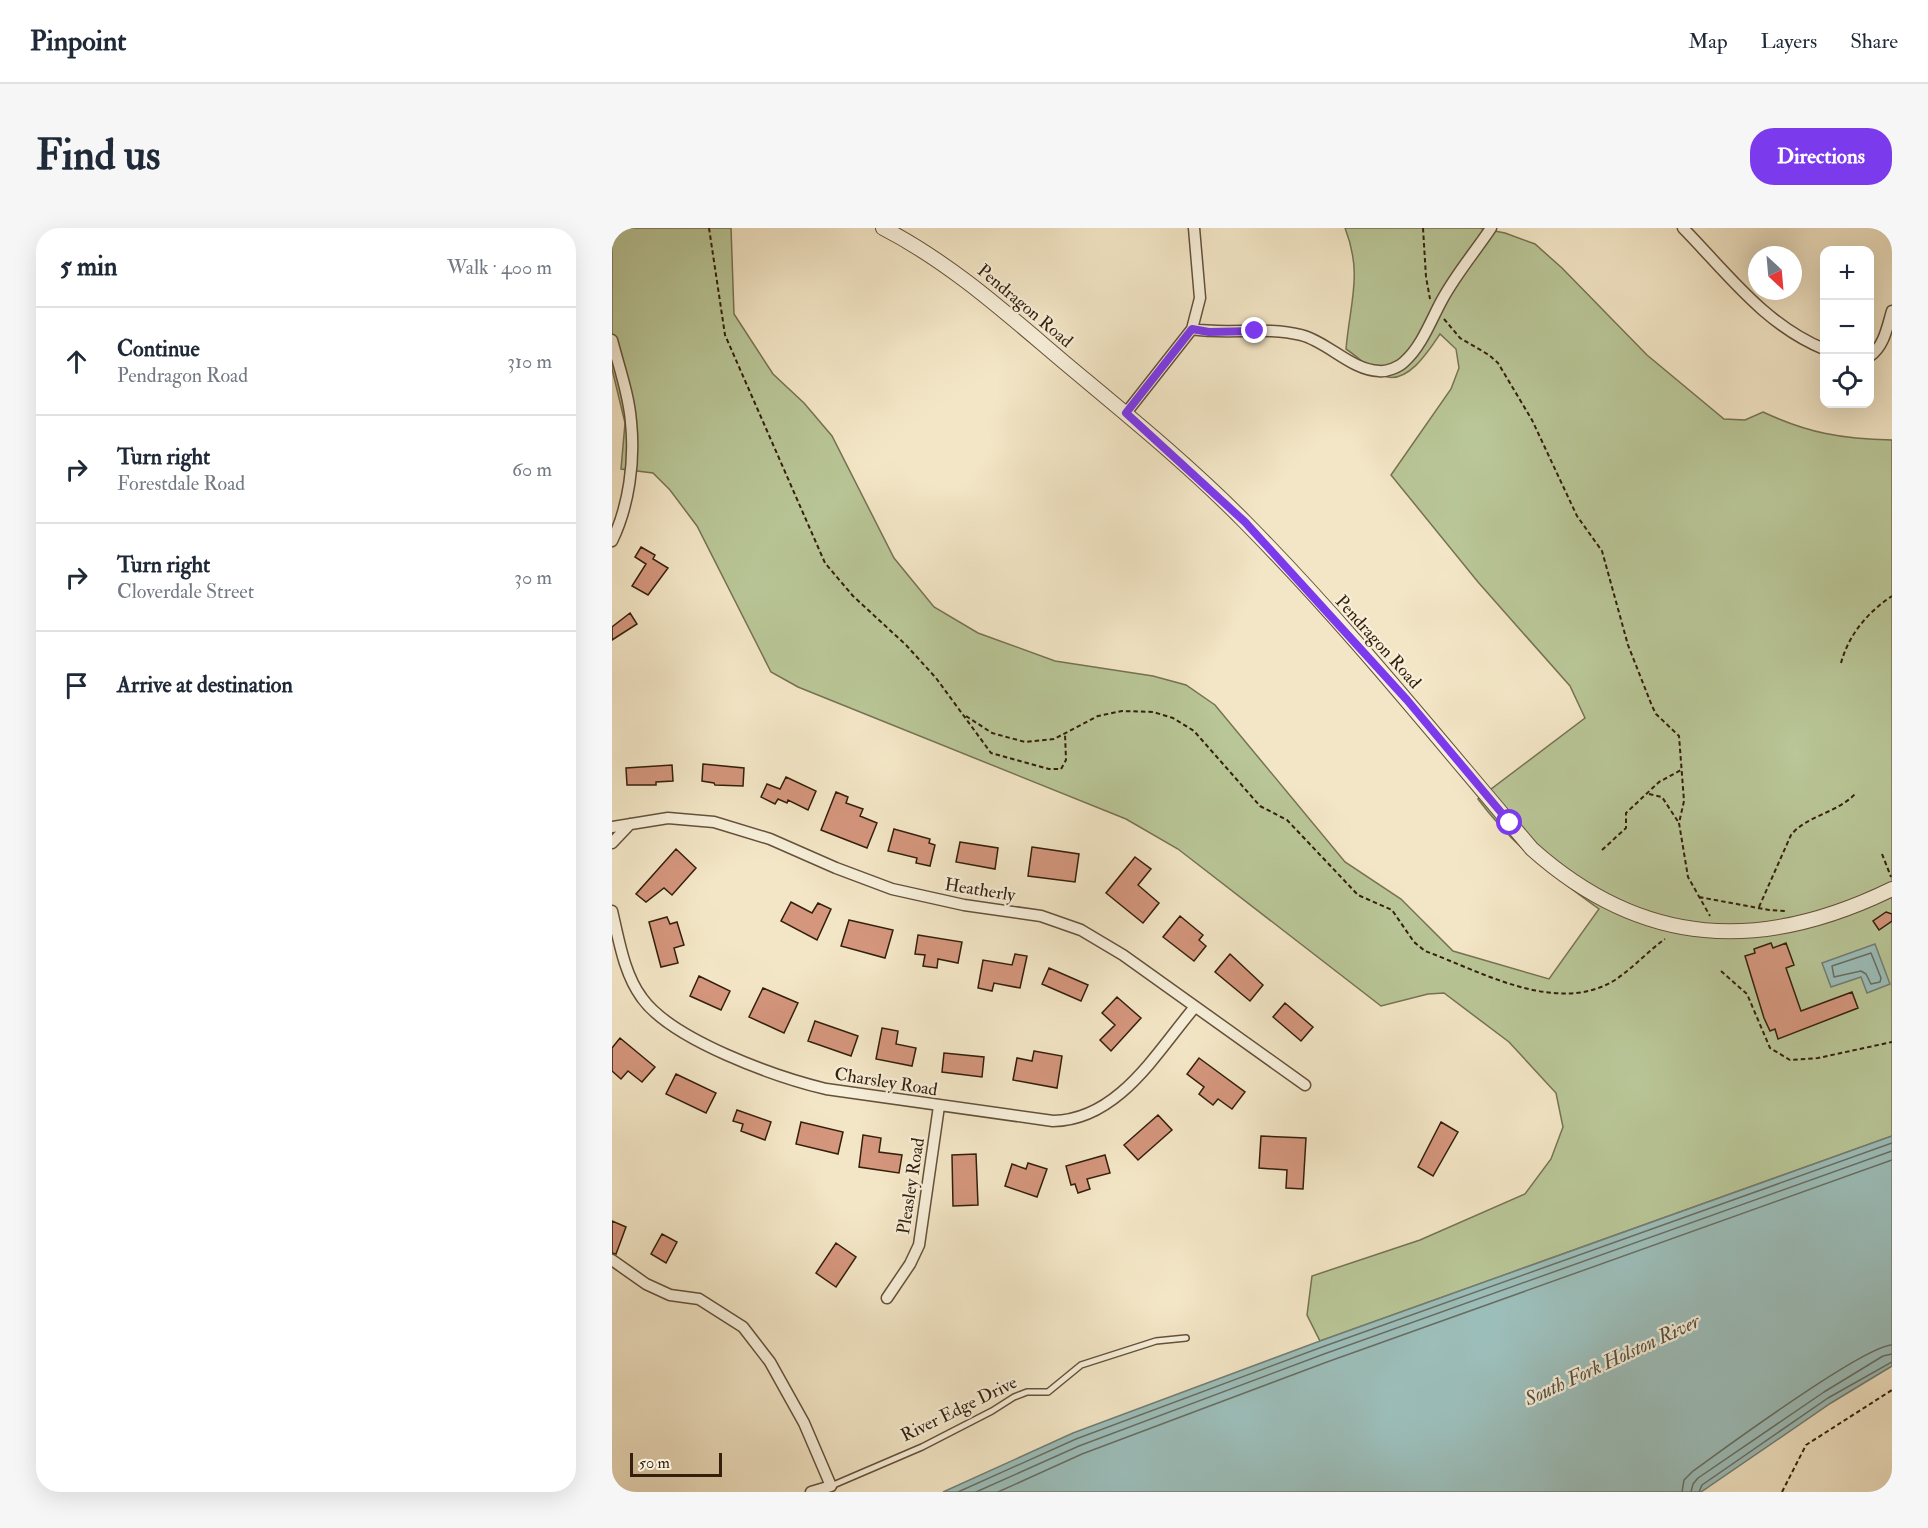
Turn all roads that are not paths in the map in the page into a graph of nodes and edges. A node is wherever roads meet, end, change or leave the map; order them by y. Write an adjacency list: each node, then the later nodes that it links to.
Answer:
1 (883, 228): 10 (street, Pendragon Road)
2 (1194, 228): 6 (street)
3 (1491, 228): 6 (street)
4 (1683, 228): 8 (street)
5 (1892, 311): 9 (street)
6 (1192, 329): 10 (street)
7 (612, 340): 11 (street)
8 (1820, 347)
9 (1872, 354)
10 (1126, 413): 15 (street, Pendragon Road)
11 (612, 541)
12 (631, 824): 13 (street, Heatherly); 14 (street); 17 (street, Heatherly)
13 (612, 827)
14 (612, 843)
15 (1892, 889)
16 (612, 911): 19 (street, Charsley Road)
17 (1194, 1008): 18 (street, Heatherly); 19 (street, Charsley Road)
18 (1305, 1085)
19 (939, 1107): 21 (street, Pleasley Road)
20 (612, 1260): 23 (street)
21 (887, 1298)
22 (1186, 1338): 23 (lane, River Edge Drive)
23 (831, 1486): 24 (street, River Edge Drive)
24 (811, 1492)

